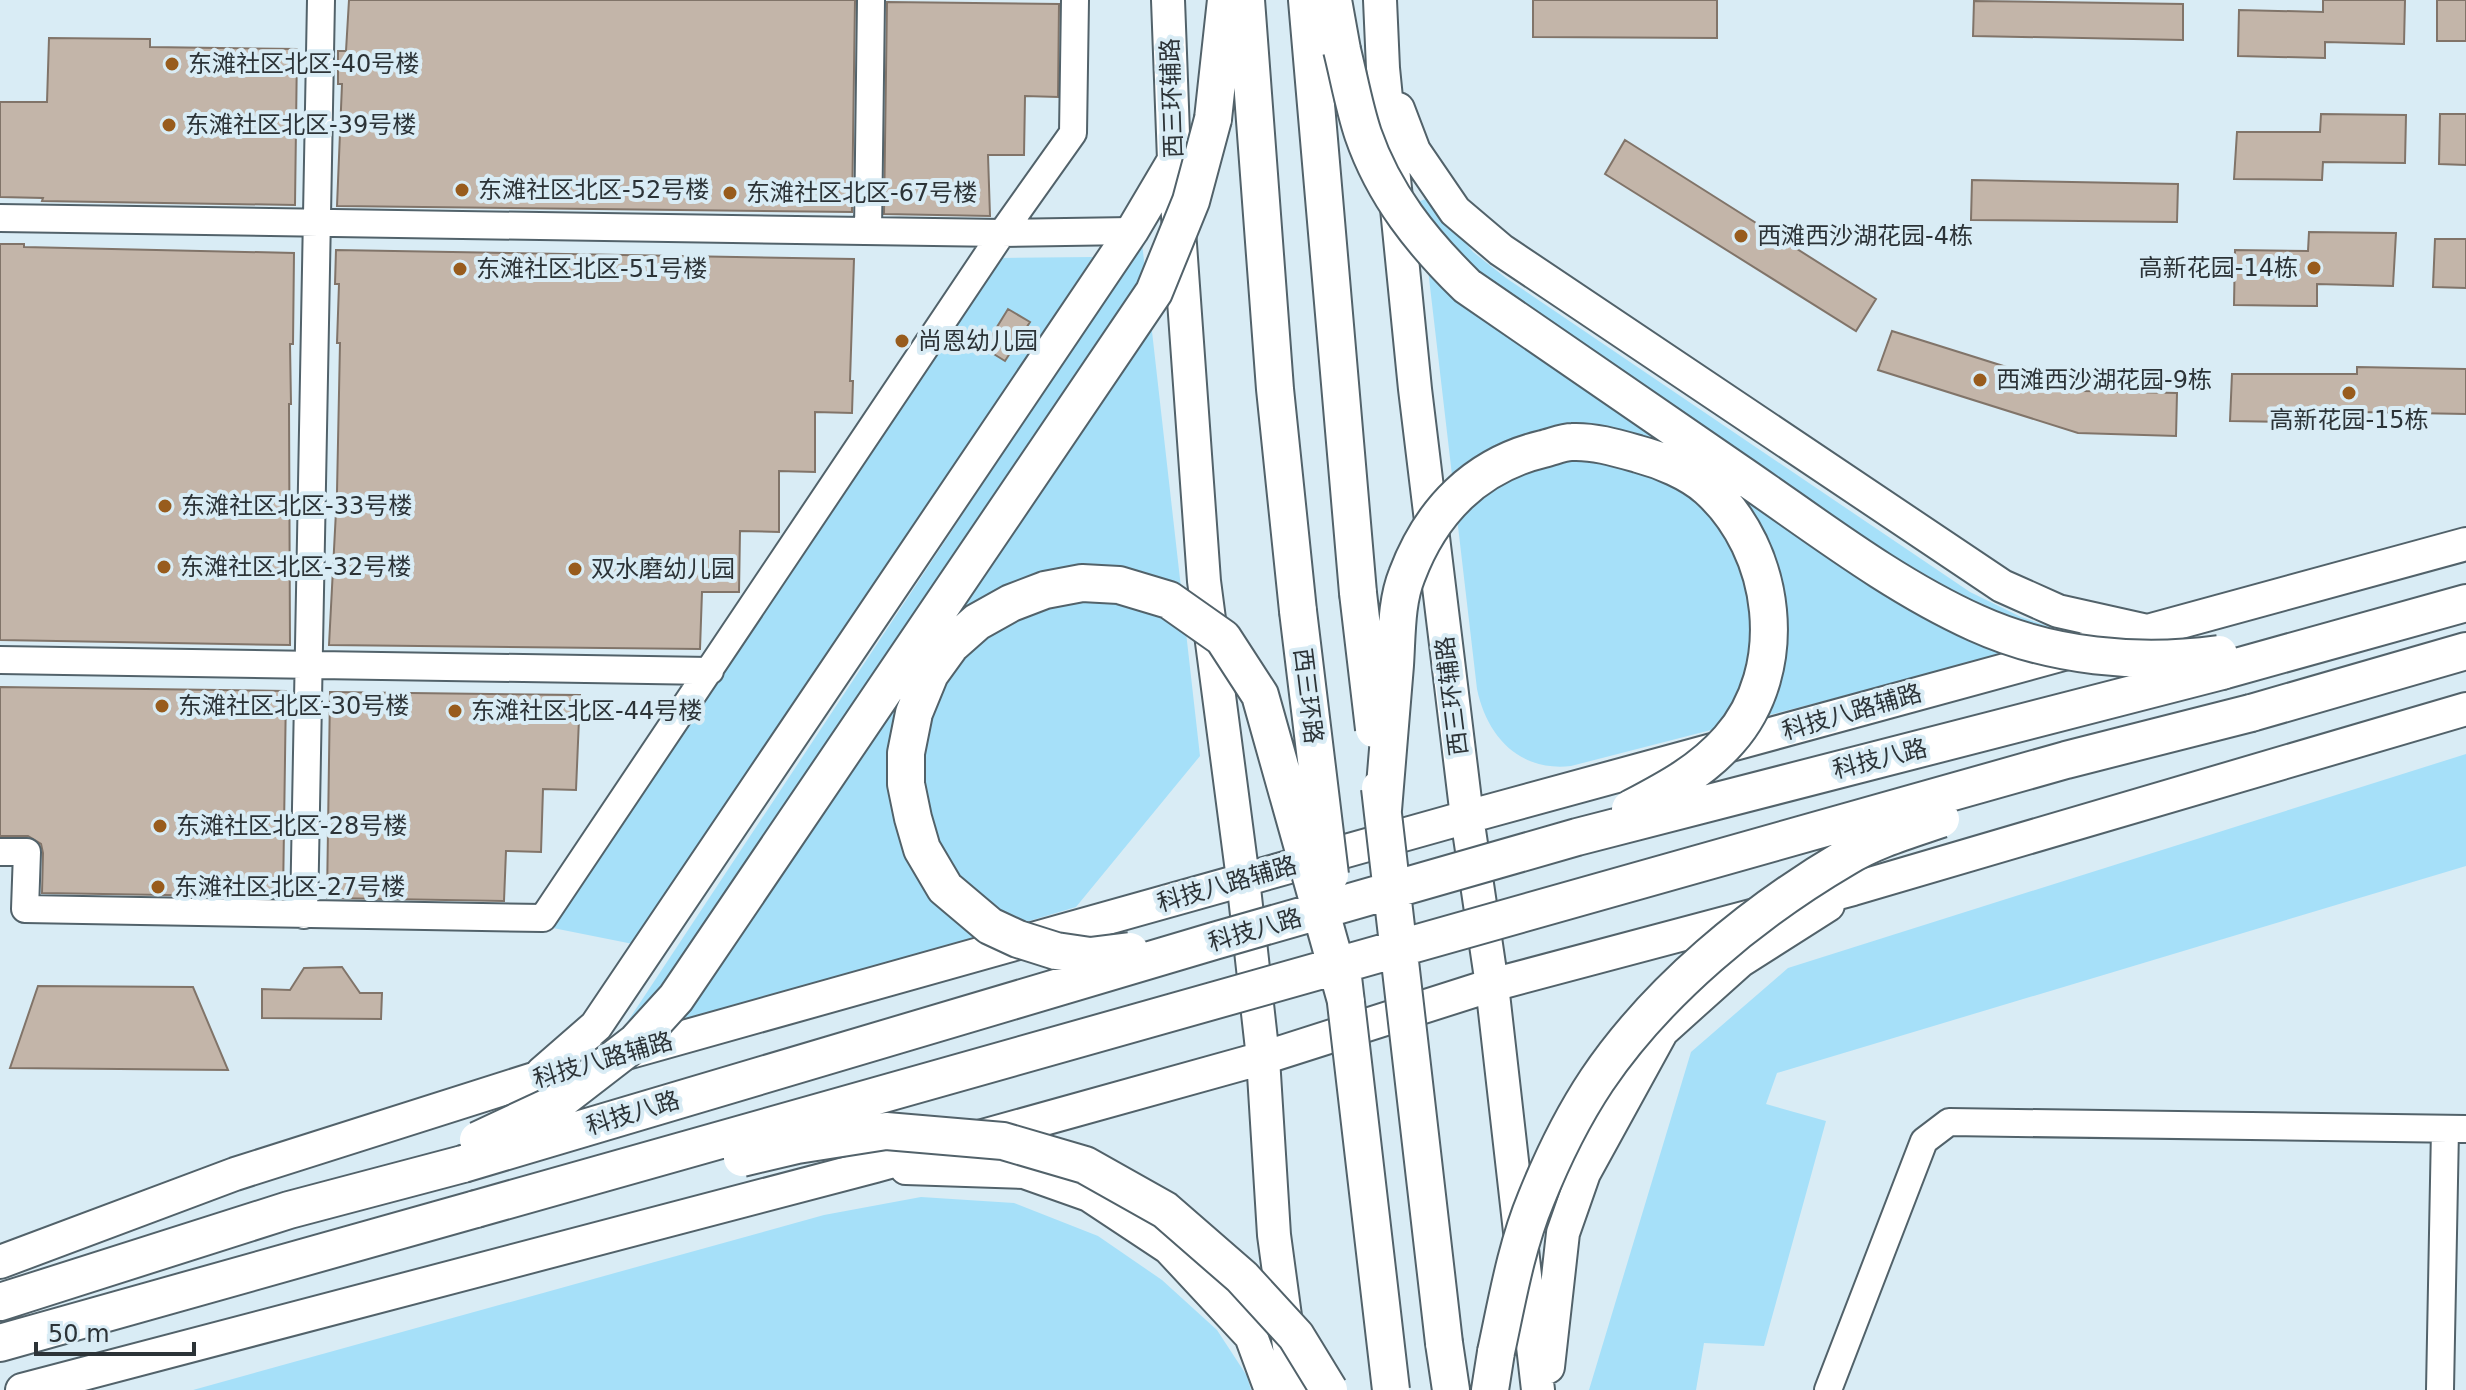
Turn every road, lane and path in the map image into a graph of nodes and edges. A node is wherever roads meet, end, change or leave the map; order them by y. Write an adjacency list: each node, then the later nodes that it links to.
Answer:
1 (321, 0): 13 (street)
2 (871, 0): 14 (street)
3 (1075, 0): 16 (street)
4 (1168, 0): 11 (main road, 西三环辅路)
5 (1226, 0): 40 (highway, bridge)
6 (1246, 0): 36 (highway, 西三环路, bridge)
7 (1307, 0): 27 (highway, bridge)
8 (1333, 0): 22 (highway, bridge)
9 (1380, 0): 10 (main road, 西三环辅路)
10 (1383, 68): 19 (main road); 28 (main road, 西三环辅路)
11 (1174, 160): 15 (main road); 31 (main road, 西三环辅路)
12 (0, 218): 13 (street)
13 (316, 223): 14 (street); 23 (street)
14 (868, 231): 16 (street)
15 (1132, 231): 16 (street); 38 (main road)
16 (1002, 233): 24 (street)
17 (2466, 544): 19 (main road, 科技八路辅路)
18 (2466, 603): 22 (highway)
19 (2146, 630): 28 (main road, 科技八路辅路)
20 (2466, 651): 26 (highway, 科技八路)
21 (0, 660): 23 (street)
22 (2221, 662): 29 (highway, 科技八路, bridge)
23 (309, 666): 24 (street); 33 (street)
24 (710, 671): 33 (street)
25 (2466, 709): 32 (main road)
26 (2251, 713): 42 (highway, 科技八路, bridge); 56 (highway, bridge)
27 (1383, 810): 29 (highway, bridge); 55 (highway, bridge)
28 (1467, 817): 31 (main road, 科技八路辅路); 35 (main road, 西三环辅路)
29 (1577, 837): 34 (highway, 科技八路, bridge)
30 (0, 852): 33 (street)
31 (1243, 879): 37 (main road, 西三环辅路); 38 (main road, 科技八路辅路)
32 (1853, 889): 35 (main road); 58 (main road)
33 (304, 915)
34 (1214, 941): 36 (highway, bridge); 40 (highway, 科技八路, bridge)
35 (1492, 985): 37 (main road); 57 (main road, 西三环辅路)
36 (1346, 1001): 54 (highway, 西三环路, bridge)
37 (1263, 1058): 41 (main road); 52 (main road, 西三环辅路)
38 (534, 1079): 43 (main road, 科技八路辅路)
39 (2455, 1129): 59 (street); 60 (street)
40 (462, 1155): 44 (highway, 科技八路)
41 (875, 1166): 50 (main road); 51 (main road)
42 (563, 1185): 47 (highway, 科技八路, bridge); 53 (highway, bridge)
43 (0, 1262)
44 (52, 1286): 45 (main road, 科技八路); 46 (highway, 科技八路)
45 (0, 1291)
46 (0, 1302)
47 (90, 1317): 48 (highway, 科技八路); 49 (main road, 科技八路)
48 (0, 1343)
49 (0, 1351)
50 (22, 1390)
51 (1271, 1390)
52 (1295, 1390)
53 (1329, 1390)
54 (1391, 1390)
55 (1451, 1390)
56 (1490, 1390)
57 (1538, 1390)
58 (1545, 1390)
59 (1828, 1390)
60 (2440, 1390)

